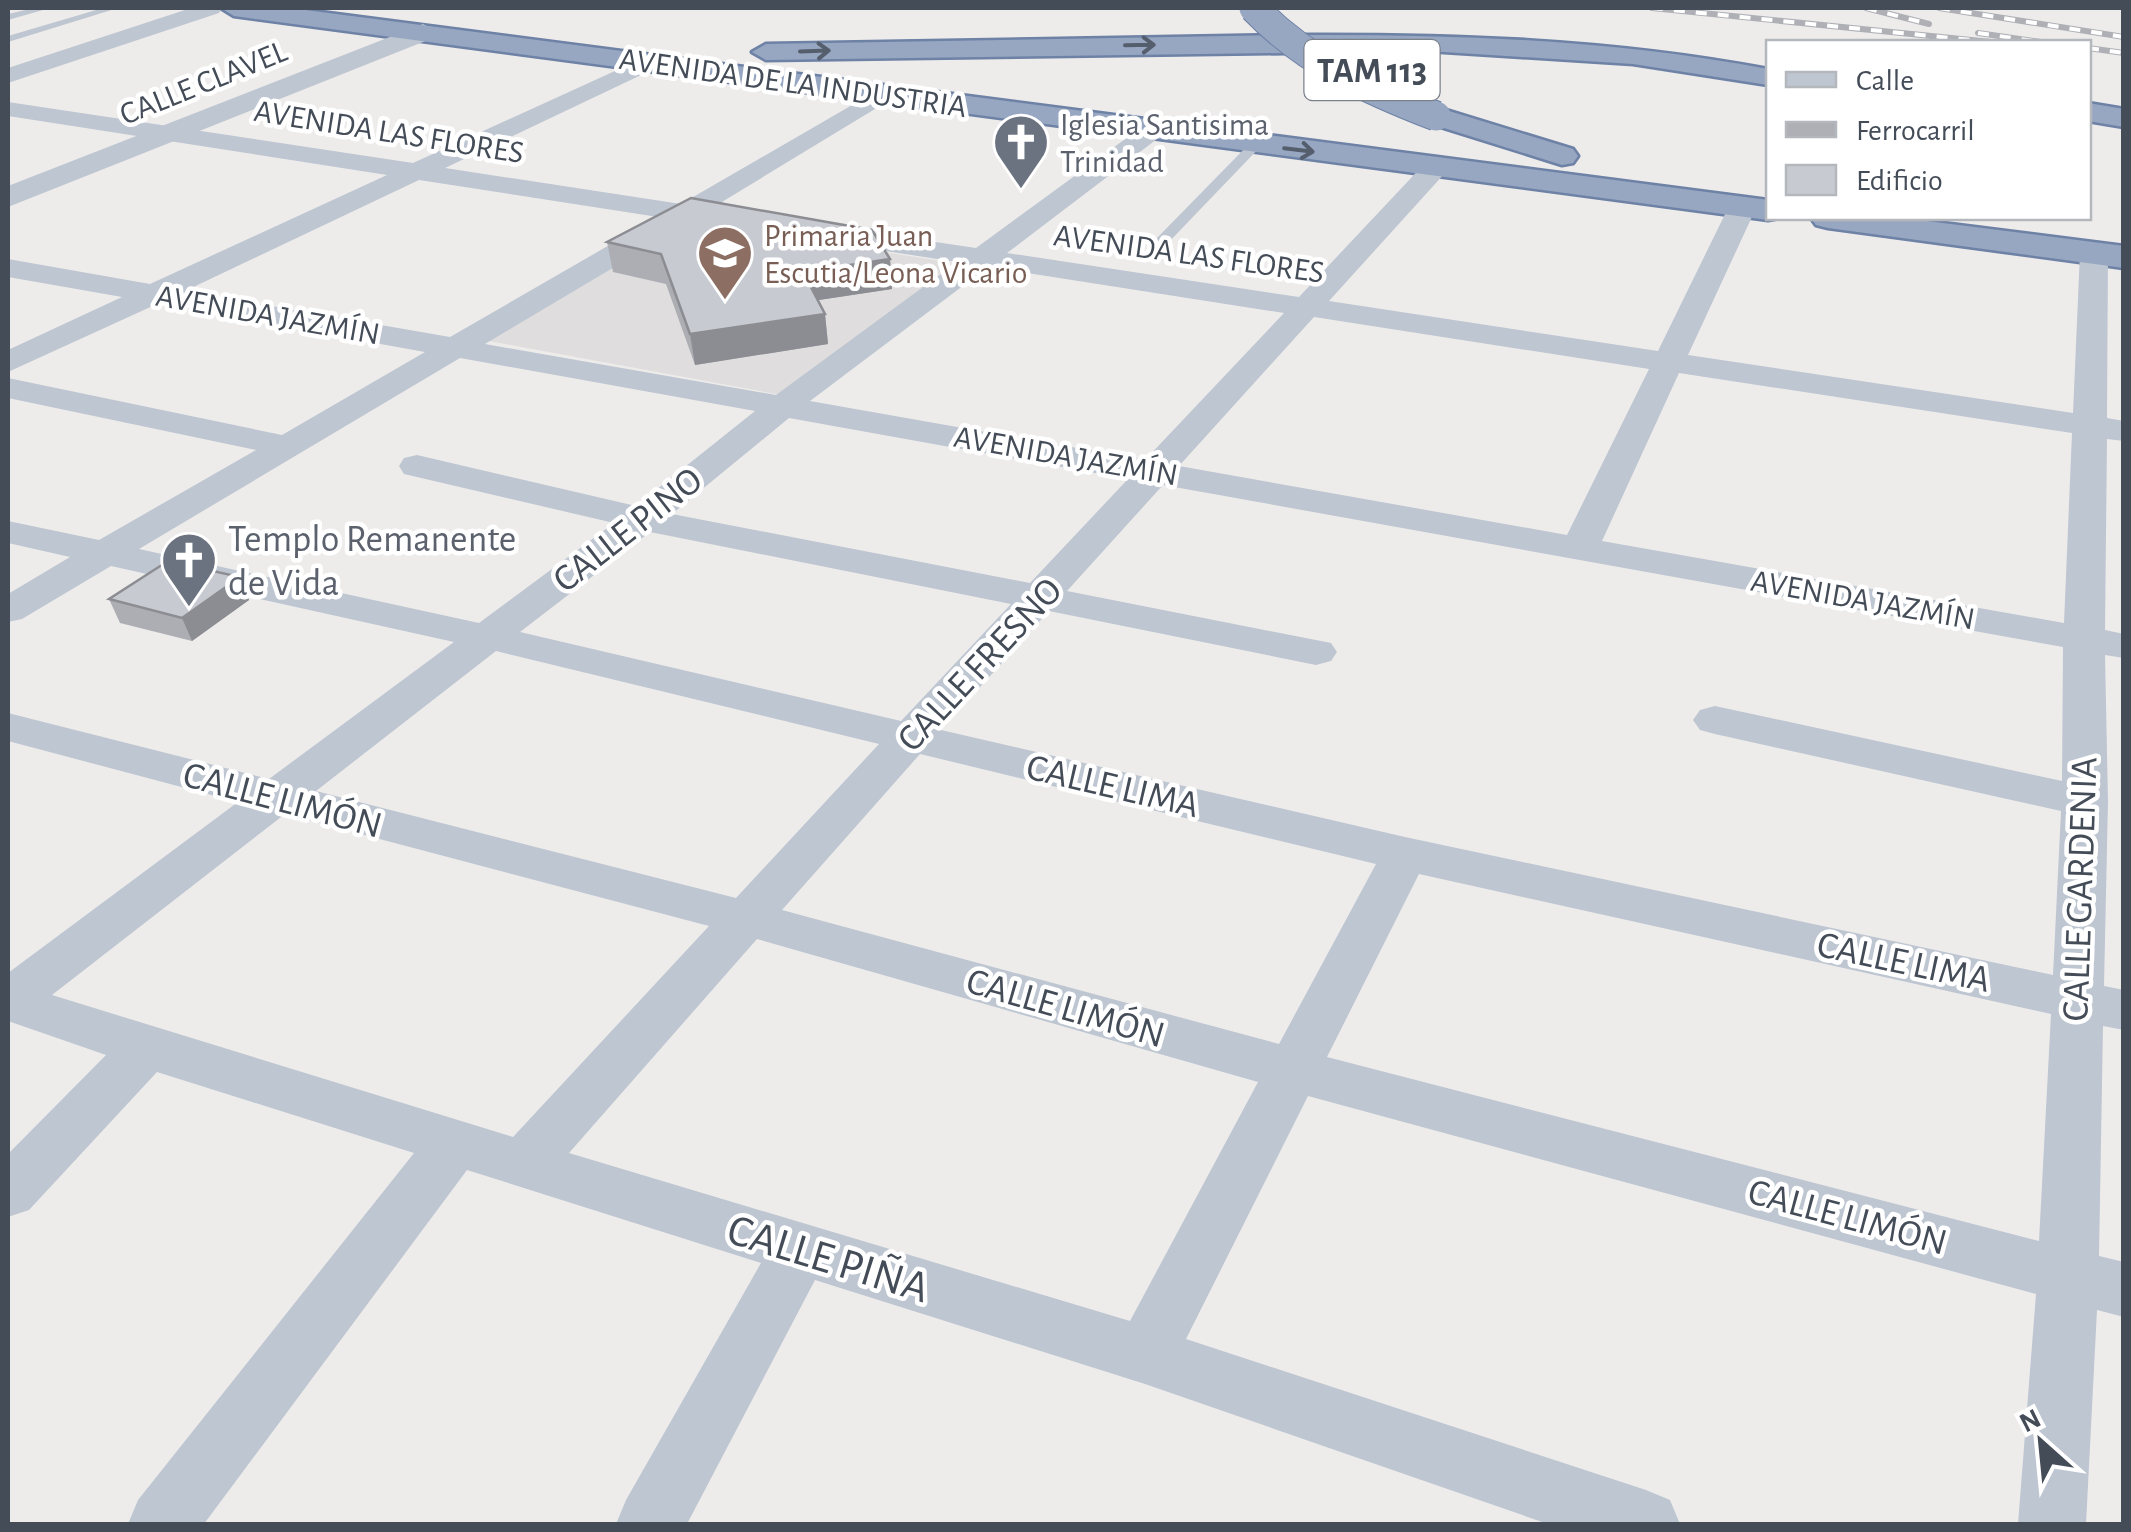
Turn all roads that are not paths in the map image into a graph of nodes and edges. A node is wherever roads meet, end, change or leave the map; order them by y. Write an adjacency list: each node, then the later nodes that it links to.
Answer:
1 (45, 8): 9 (lane)
2 (112, 8): 14 (lane)
3 (211, 8): 19 (street)
4 (234, 8): 11 (highway, AVENIDA DE LA INDUSTRIA)
5 (366, 8): 13 (highway)
6 (1282, 8): 28 (highway, TAM 113)
7 (1241, 9): 16 (highway); 33 (highway, bridge)
8 (1362, 16): 18 (highway)
9 (8, 17)
10 (895, 22): 12 (highway)
11 (424, 32): 15 (highway, AVENIDA DE LA INDUSTRIA); 26 (street, CALLE CLAVEL)
12 (749, 32)
13 (629, 34)
14 (8, 39)
15 (508, 44): 16 (highway, one-way to 16); 17 (highway, AVENIDA DE LA INDUSTRIA)
16 (1218, 44): 20 (highway)
17 (650, 62): 21 (highway, AVENIDA DE LA INDUSTRIA); 31 (street)
18 (1766, 62)
19 (8, 76)
20 (1766, 77)
21 (886, 95): 25 (highway, AVENIDA DE LA INDUSTRIA); 34 (street)
22 (8, 109): 26 (street, AVENIDA LAS FLORES)
23 (2091, 112): 24 (highway)
24 (2124, 118)
25 (1152, 131): 27 (highway, AVENIDA DE LA INDUSTRIA); 42 (street, CALLE PINO)
26 (168, 133): 31 (street, AVENIDA LAS FLORES); 32 (street, CALLE CLAVEL)
27 (1257, 144): 30 (highway, AVENIDA DE LA INDUSTRIA, one-way to 30); 40 (lane)
28 (1600, 151)
29 (1673, 166): 33 (highway)
30 (1436, 167): 33 (highway, AVENIDA DE LA INDUSTRIA); 45 (street, CALLE FRESNO)
31 (417, 171): 34 (street, AVENIDA LAS FLORES); 44 (street)
32 (8, 197)
33 (1762, 199): 47 (street)
34 (686, 212): 38 (street, AVENIDA LAS FLORES); 46 (street)
35 (1848, 220): 41 (highway)
36 (1923, 220): 41 (highway)
37 (2017, 220): 41 (highway)
38 (760, 224)
39 (798, 230): 42 (street, AVENIDA LAS FLORES)
40 (1161, 242)
41 (2114, 247): 51 (street, CALLE GARDENIA)
42 (984, 258): 45 (street, AVENIDA LAS FLORES); 50 (street, CALLE PINO)
43 (8, 268): 44 (street, AVENIDA JAZMÍN)
44 (152, 294): 46 (street, AVENIDA JAZMÍN); 48 (street)
45 (1310, 305): 47 (street, AVENIDA LAS FLORES); 54 (street, CALLE FRESNO)
46 (458, 346): 50 (street, AVENIDA JAZMÍN); 52 (street)
47 (1669, 360): 51 (street, AVENIDA LAS FLORES); 57 (street)
48 (8, 362)
49 (8, 388): 52 (street)
50 (785, 404): 54 (street, AVENIDA JAZMÍN); 55 (street, CALLE PINO)
51 (2106, 428): 62 (street, CALLE GARDENIA)
52 (286, 446): 58 (street)
53 (417, 466): 55 (street)
54 (1157, 472): 57 (street, AVENIDA JAZMÍN); 59 (street, CALLE FRESNO)
55 (644, 519): 59 (street); 61 (street, CALLE PINO)
56 (8, 532): 58 (street, CALLE LIMA)
57 (1580, 547): 62 (street, AVENIDA JAZMÍN)
58 (104, 554): 60 (street); 61 (street, CALLE LIMA)
59 (1044, 596): 63 (street); 66 (street, CALLE FRESNO)
60 (8, 610)
61 (487, 638): 66 (street, CALLE LIMA); 67 (street, CALLE PINO)
62 (2104, 642): 68 (street, CALLE GARDENIA)
63 (1316, 652)
64 (1715, 720): 68 (street)
65 (8, 727): 67 (street, CALLE LIMÓN)
66 (910, 738): 69 (street, CALLE LIMA); 70 (street, CALLE FRESNO)
67 (277, 798): 70 (street, CALLE LIMÓN); 72 (street, CALLE PINO)
68 (2085, 800): 71 (street, CALLE GARDENIA)
69 (1405, 854): 71 (street, CALLE LIMA); 75 (street)
70 (748, 918): 75 (street, CALLE LIMÓN); 77 (street, CALLE FRESNO)
71 (2075, 998): 73 (street, CALLE LIMA); 80 (street, CALLE GARDENIA)
72 (8, 1001): 74 (street, CALLE PIÑA)
73 (2124, 1010)
74 (147, 1048): 76 (street, CALLE PIÑA); 78 (street)
75 (1293, 1070): 80 (street, CALLE LIMÓN); 82 (street)
76 (456, 1142): 77 (street, CALLE PIÑA); 83 (street)
77 (524, 1164): 79 (street, CALLE PIÑA)
78 (8, 1192)
79 (801, 1248): 82 (street, CALLE PIÑA); 84 (street)
80 (2068, 1274): 81 (street, CALLE LIMÓN); 86 (street, CALLE GARDENIA)
81 (2124, 1290)
82 (1145, 1355): 85 (street, CALLE PIÑA)
83 (162, 1524)
84 (650, 1524)
85 (1646, 1524)
86 (2052, 1524)

